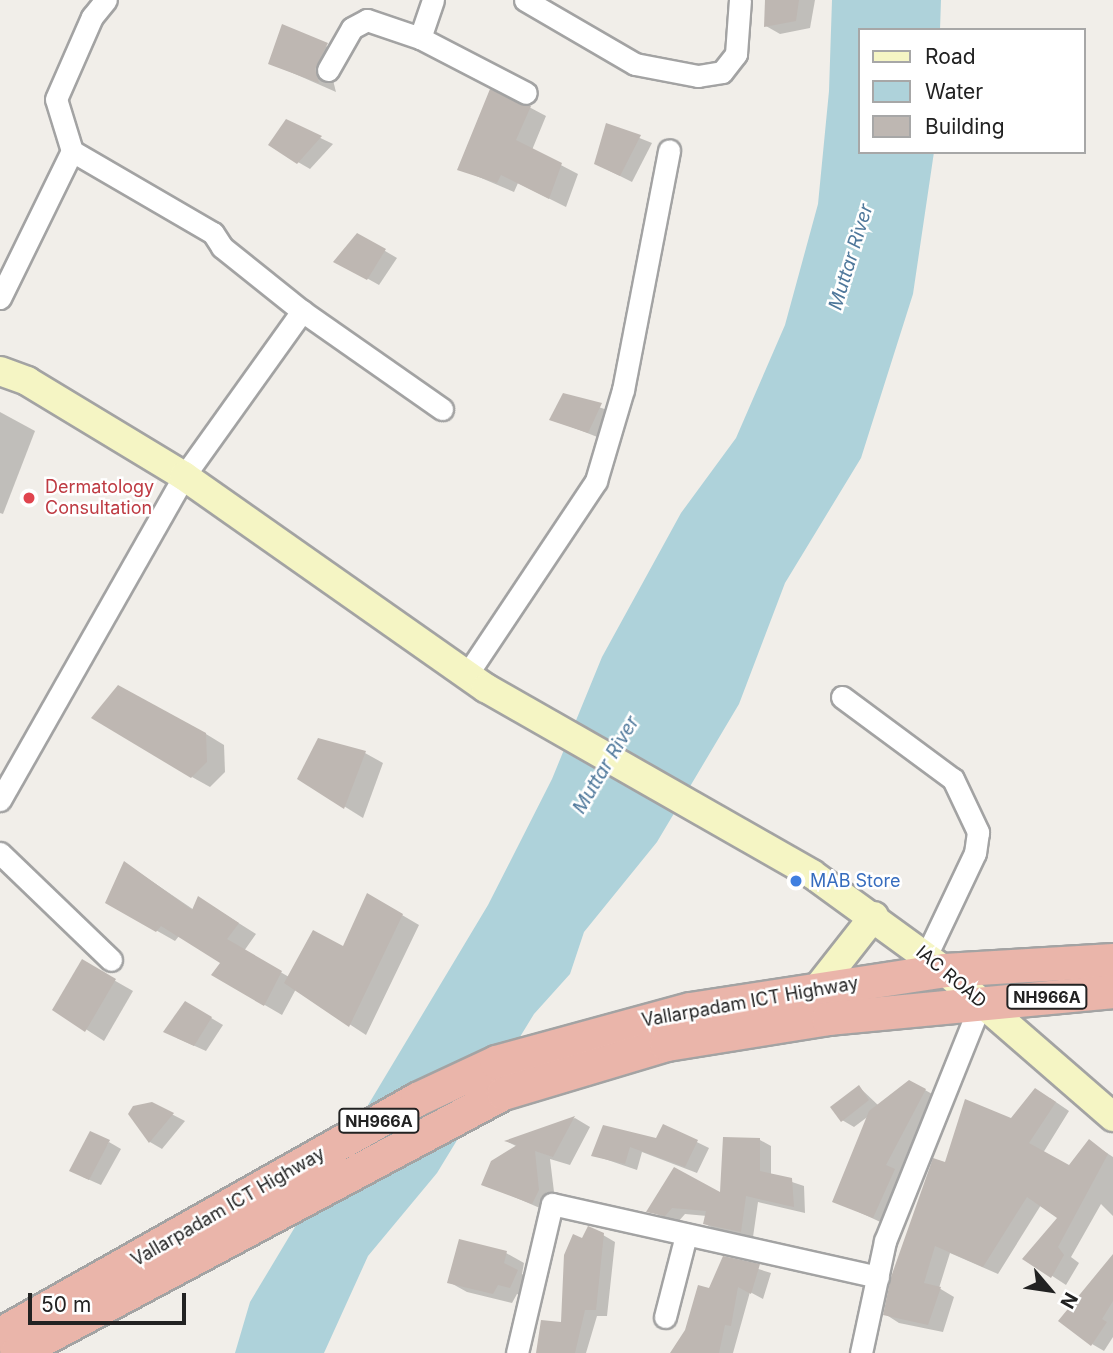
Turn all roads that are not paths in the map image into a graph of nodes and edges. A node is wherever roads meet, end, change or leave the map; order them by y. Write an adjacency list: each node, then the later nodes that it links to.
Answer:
1 (106, 0): 9 (street)
2 (433, 0): 5 (street)
3 (525, 0): 4 (street)
4 (740, 0)
5 (420, 38): 6 (street); 7 (street)
6 (328, 70)
7 (526, 93)
8 (669, 150): 15 (street)
9 (72, 151): 10 (street); 11 (street)
10 (0, 298)
11 (302, 311): 13 (street); 14 (street)
12 (0, 371): 14 (main road, IAC ROAD)
13 (442, 409)
14 (184, 476): 15 (main road, IAC ROAD); 17 (street)
15 (477, 680): 19 (main road, IAC ROAD)
16 (842, 697): 22 (street)
17 (0, 800)
18 (0, 853): 21 (street)
19 (874, 916): 22 (main road, IAC ROAD); 23 (main road)
20 (1108, 957): 22 (highway, Vallarpadam ICT Highway / NH966A)
21 (111, 960)
22 (935, 962): 23 (highway, Vallarpadam ICT Highway / NH966A); 25 (main road, IAC ROAD)
23 (816, 990): 26 (highway, Vallarpadam ICT Highway / NH966A)
24 (1113, 991): 25 (highway, Vallarpadam ICT Highway / NH966A)
25 (981, 1002): 26 (highway, Vallarpadam ICT Highway / NH966A); 27 (main road, IAC ROAD); 30 (street)
26 (638, 1035): 29 (highway, Vallarpadam ICT Highway / NH966A)
27 (1113, 1117)
28 (686, 1235): 30 (street); 31 (street); 34 (street)
29 (144, 1271): 32 (highway, Vallarpadam ICT Highway / NH966A); 33 (highway, Vallarpadam ICT Highway / NH966A)
30 (878, 1277): 35 (street)
31 (665, 1317)
32 (0, 1334)
33 (16, 1353)
34 (517, 1353)
35 (861, 1353)

